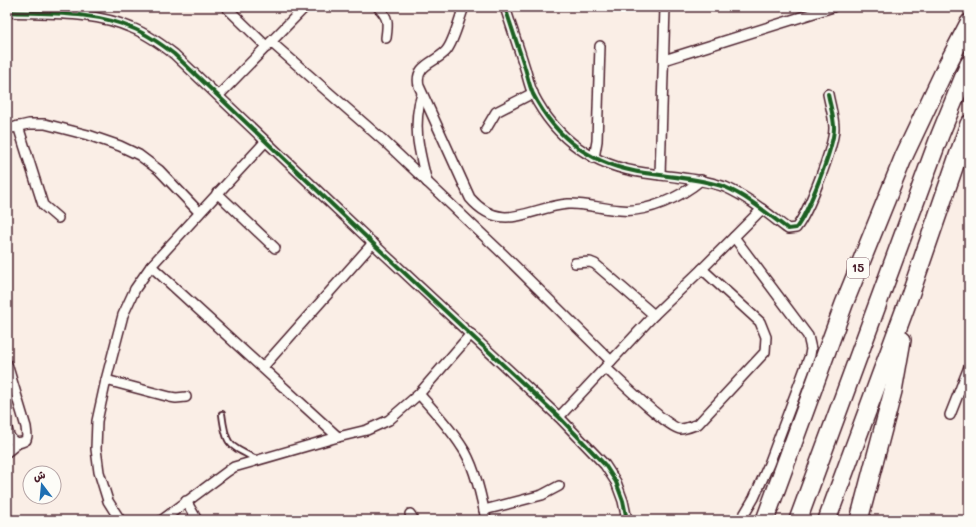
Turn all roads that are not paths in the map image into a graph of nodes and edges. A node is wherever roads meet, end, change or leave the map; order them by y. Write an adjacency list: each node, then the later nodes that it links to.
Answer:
1 (226, 7): 11 (street)
2 (305, 7): 11 (street)
3 (378, 7): 10 (street)
4 (464, 7): 16 (street)
5 (505, 7): 15 (street)
6 (666, 7): 13 (street)
7 (833, 7): 13 (street)
8 (7, 12): 18 (street)
9 (969, 23): 65 (highway, 15 / 15)
10 (386, 38)
11 (269, 44): 18 (street); 27 (street)
12 (600, 46): 24 (street)
13 (664, 60): 25 (street)
14 (969, 64): 66 (highway)
15 (533, 93): 22 (street); 24 (street)
16 (422, 94): 26 (street); 27 (street)
17 (828, 94): 29 (street)
18 (218, 95): 23 (street)
19 (969, 124): 38 (highway)
20 (18, 126): 21 (street); 30 (street); 31 (street)
21 (7, 129)
22 (486, 129)
23 (265, 142): 28 (street); 33 (street)
24 (594, 158): 25 (street)
25 (660, 175): 26 (street)
26 (701, 180): 29 (street)
27 (427, 182): 42 (street)
28 (217, 193): 30 (street); 34 (street)
29 (762, 209): 32 (street)
30 (199, 212): 36 (street)
31 (58, 218)
32 (734, 237): 37 (street); 64 (street)
33 (373, 243): 40 (street); 43 (street)
34 (275, 248)
35 (575, 263): 39 (street)
36 (151, 266): 43 (street); 45 (street)
37 (702, 269): 39 (street); 42 (street)
38 (909, 298): 67 (highway); 68 (highway)
39 (654, 315): 42 (street)
40 (471, 334): 46 (street); 49 (street)
41 (7, 364): 53 (street)
42 (608, 364): 49 (street)
43 (263, 367): 52 (street)
44 (969, 367): 50 (street)
45 (106, 380): 47 (street); 59 (street)
46 (419, 394): 52 (street); 58 (street)
47 (186, 397)
48 (222, 414): 55 (lane)
49 (559, 416): 63 (street)
50 (950, 416)
51 (7, 429): 53 (street)
52 (338, 437): 55 (street)
53 (18, 443): 54 (street)
54 (7, 452)
55 (259, 460): 57 (street)
56 (560, 486): 58 (street)
57 (186, 501): 60 (street); 61 (street)
58 (484, 510): 62 (street)
59 (120, 520)
60 (162, 520)
61 (197, 520)
62 (486, 520)
63 (627, 520)
64 (741, 520)
65 (765, 520)
66 (798, 520)
67 (827, 520)
68 (859, 520)

